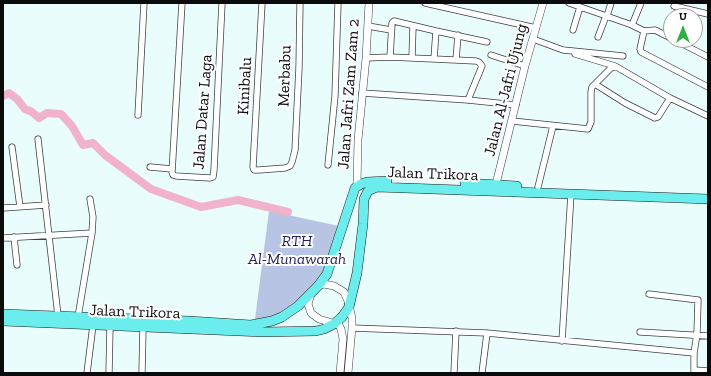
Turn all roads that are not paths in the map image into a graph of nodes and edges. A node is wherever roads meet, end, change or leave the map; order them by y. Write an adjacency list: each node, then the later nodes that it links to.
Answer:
1 (144, 3): 48 (street)
2 (182, 3): 57 (street)
3 (222, 3): 57 (street, Jalan Datar Laga)
4 (262, 3): 54 (street, Kinibalu)
5 (300, 3): 54 (street, Merbabu)
6 (338, 3): 55 (street)
7 (369, 3): 18 (street, Jalan Jafri Zam Zam 2)
8 (425, 3): 20 (street)
9 (543, 3): 20 (street, Jalan Al-Jafri Ujung)
10 (569, 3): 14 (street)
11 (611, 3): 16 (street)
12 (641, 3): 17 (street)
13 (676, 5): 15 (street)
14 (580, 7): 16 (street); 22 (street)
15 (708, 14)
16 (606, 16): 17 (street); 27 (street)
17 (632, 25): 24 (street)
18 (368, 26): 21 (street); 36 (street, Jalan Jafri Zam Zam 2)
19 (412, 26): 21 (street); 23 (street); 37 (street)
20 (536, 28): 28 (street, Jalan Al-Jafri Ujung)
21 (391, 30): 34 (street)
22 (572, 30)
23 (436, 31): 26 (street); 38 (street)
24 (644, 32): 25 (street); 43 (street)
25 (663, 34)
26 (458, 35): 29 (street); 39 (street)
27 (598, 37)
28 (533, 39): 31 (street); 40 (street, Jalan Al-Jafri Ujung)
29 (487, 42)
30 (691, 48): 35 (street)
31 (563, 50): 33 (street); 41 (street)
32 (491, 54): 40 (street)
33 (623, 56)
34 (390, 57): 36 (street); 37 (street)
35 (708, 57)
36 (366, 58): 44 (street, Jalan Jafri Zam Zam 2)
37 (412, 58): 38 (street)
38 (434, 59): 39 (street)
39 (456, 60): 46 (street)
40 (525, 66): 47 (street, Jalan Al-Jafri Ujung)
41 (615, 66): 42 (street); 45 (street)
42 (595, 84): 45 (street); 51 (street)
43 (708, 87)
44 (362, 93): 46 (street); 59 (street, Jalan Jafri Zam Zam 2)
45 (670, 98): 49 (street)
46 (468, 100): 47 (street)
47 (516, 105): 50 (street, Jalan Al-Jafri Ujung)
48 (138, 115)
49 (708, 116)
50 (512, 121): 51 (street); 58 (street, Jalan Al-Jafri Ujung)
51 (553, 126): 62 (street)
52 (38, 139): 67 (street)
53 (12, 147): 68 (street)
54 (295, 150)
55 (328, 165)
56 (150, 167): 57 (street)
57 (172, 169)
58 (496, 184): 61 (main road, Jalan Trikora); 62 (main road, Jalan Trikora)
59 (357, 186): 60 (main road, Jalan Trikora); 75 (main road, Jalan Trikora)
60 (450, 186): 61 (main road, Jalan Trikora); 78 (main road, Jalan Trikora)
61 (459, 186): 63 (main road, Jalan Trikora)
62 (538, 187): 64 (main road, Jalan Trikora)
63 (571, 194): 66 (main road, Jalan Trikora); 94 (street)
64 (708, 194)
65 (90, 199): 70 (street)
66 (708, 199)
67 (46, 205): 68 (street); 71 (street)
68 (20, 207): 69 (street)
69 (3, 208)
70 (92, 233): 71 (street); 81 (street)
71 (49, 235): 72 (street); 80 (street)
72 (14, 237): 73 (street); 74 (street)
73 (3, 238)
74 (17, 265)
75 (318, 286): 76 (main road, Jalan Trikora); 78 (street)
76 (311, 293): 83 (street); 85 (main road, Jalan Trikora)
77 (649, 294): 92 (street)
78 (349, 307): 83 (main road, Jalan Trikora); 88 (street)
79 (3, 314): 80 (main road, Jalan Trikora)
80 (58, 316): 81 (main road, Jalan Trikora)
81 (78, 317): 85 (main road, Jalan Trikora)
82 (3, 321): 84 (main road, Jalan Trikora)
83 (334, 324): 85 (main road, Jalan Trikora); 101 (street)
84 (93, 325): 86 (main road, Jalan Trikora); 98 (street)
85 (188, 325): 87 (main road, Jalan Trikora)
86 (110, 326): 87 (main road, Jalan Trikora); 99 (street)
87 (143, 327): 100 (street)
88 (352, 328): 89 (street); 102 (street)
89 (456, 331): 91 (street); 103 (street)
90 (640, 332): 92 (street)
91 (487, 333): 94 (street); 104 (street)
92 (697, 334): 93 (street); 95 (street)
93 (708, 336)
94 (562, 341): 95 (street)
95 (694, 353): 96 (street)
96 (694, 371): 97 (street)
97 (708, 371)
98 (87, 373)
99 (109, 373)
100 (142, 373)
101 (340, 373)
102 (348, 373)
103 (454, 373)
104 (482, 373)

